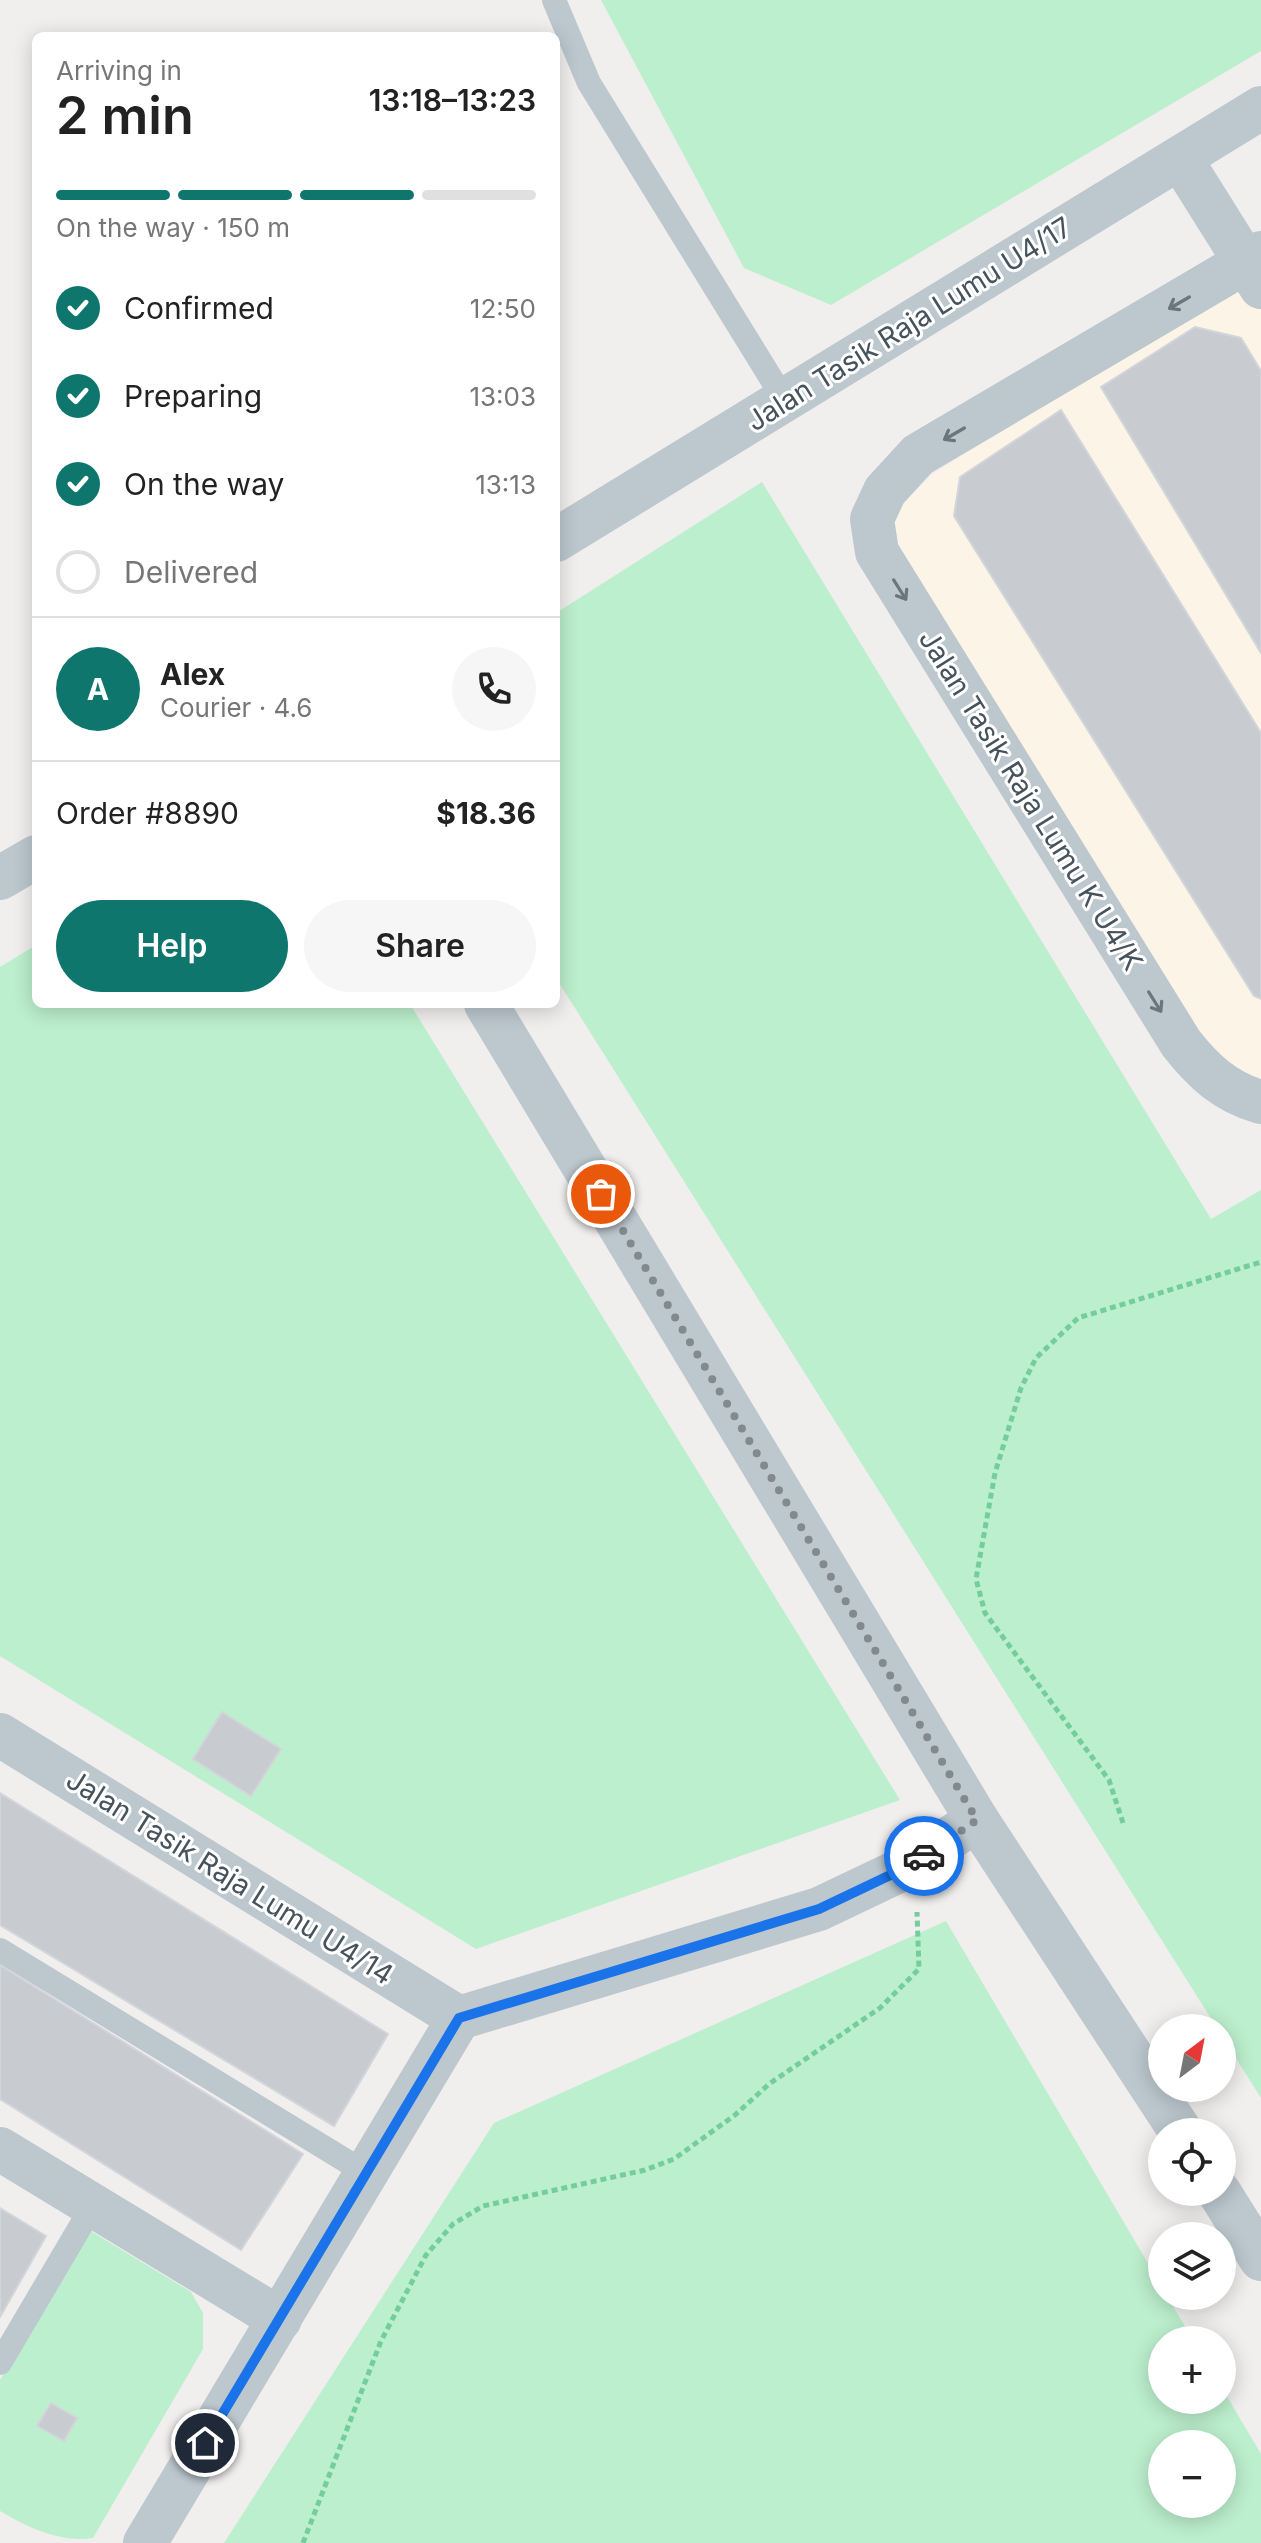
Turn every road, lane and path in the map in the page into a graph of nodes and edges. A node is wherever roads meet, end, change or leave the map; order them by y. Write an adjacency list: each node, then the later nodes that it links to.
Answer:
1 (554, 0): 5 (lane)
2 (1261, 108): 3 (street, Jalan Tasik Raja Lumu U4/17)
3 (1180, 158): 4 (street); 5 (street, Jalan Tasik Raja Lumu U4/17)
4 (1256, 268): 10 (street, Jalan Tasik Raja Lumu K U4/K, one-way to 10)
5 (785, 401): 6 (street, Jalan Tasik Raja Lumu U4/17)
6 (560, 538)
7 (32, 859): 8 (street)
8 (0, 878)
9 (488, 1008): 13 (street)
10 (1261, 1102)
11 (1261, 1262): 14 (path)
12 (0, 1735): 17 (street, Jalan Tasik Raja Lumu U4/14)
13 (977, 1820): 15 (street); 18 (street)
14 (1123, 1823)
15 (903, 1869): 17 (street); 27 (path)
16 (0, 1950): 20 (lane)
17 (459, 2018): 20 (street)
18 (1172, 2118)
19 (0, 2149): 21 (street)
20 (366, 2173): 24 (street)
21 (93, 2205): 24 (street); 25 (lane)
22 (1228, 2206): 23 (street)
23 (1261, 2259)
24 (280, 2319): 26 (street)
25 (1, 2359)
26 (145, 2543)
27 (303, 2543)

